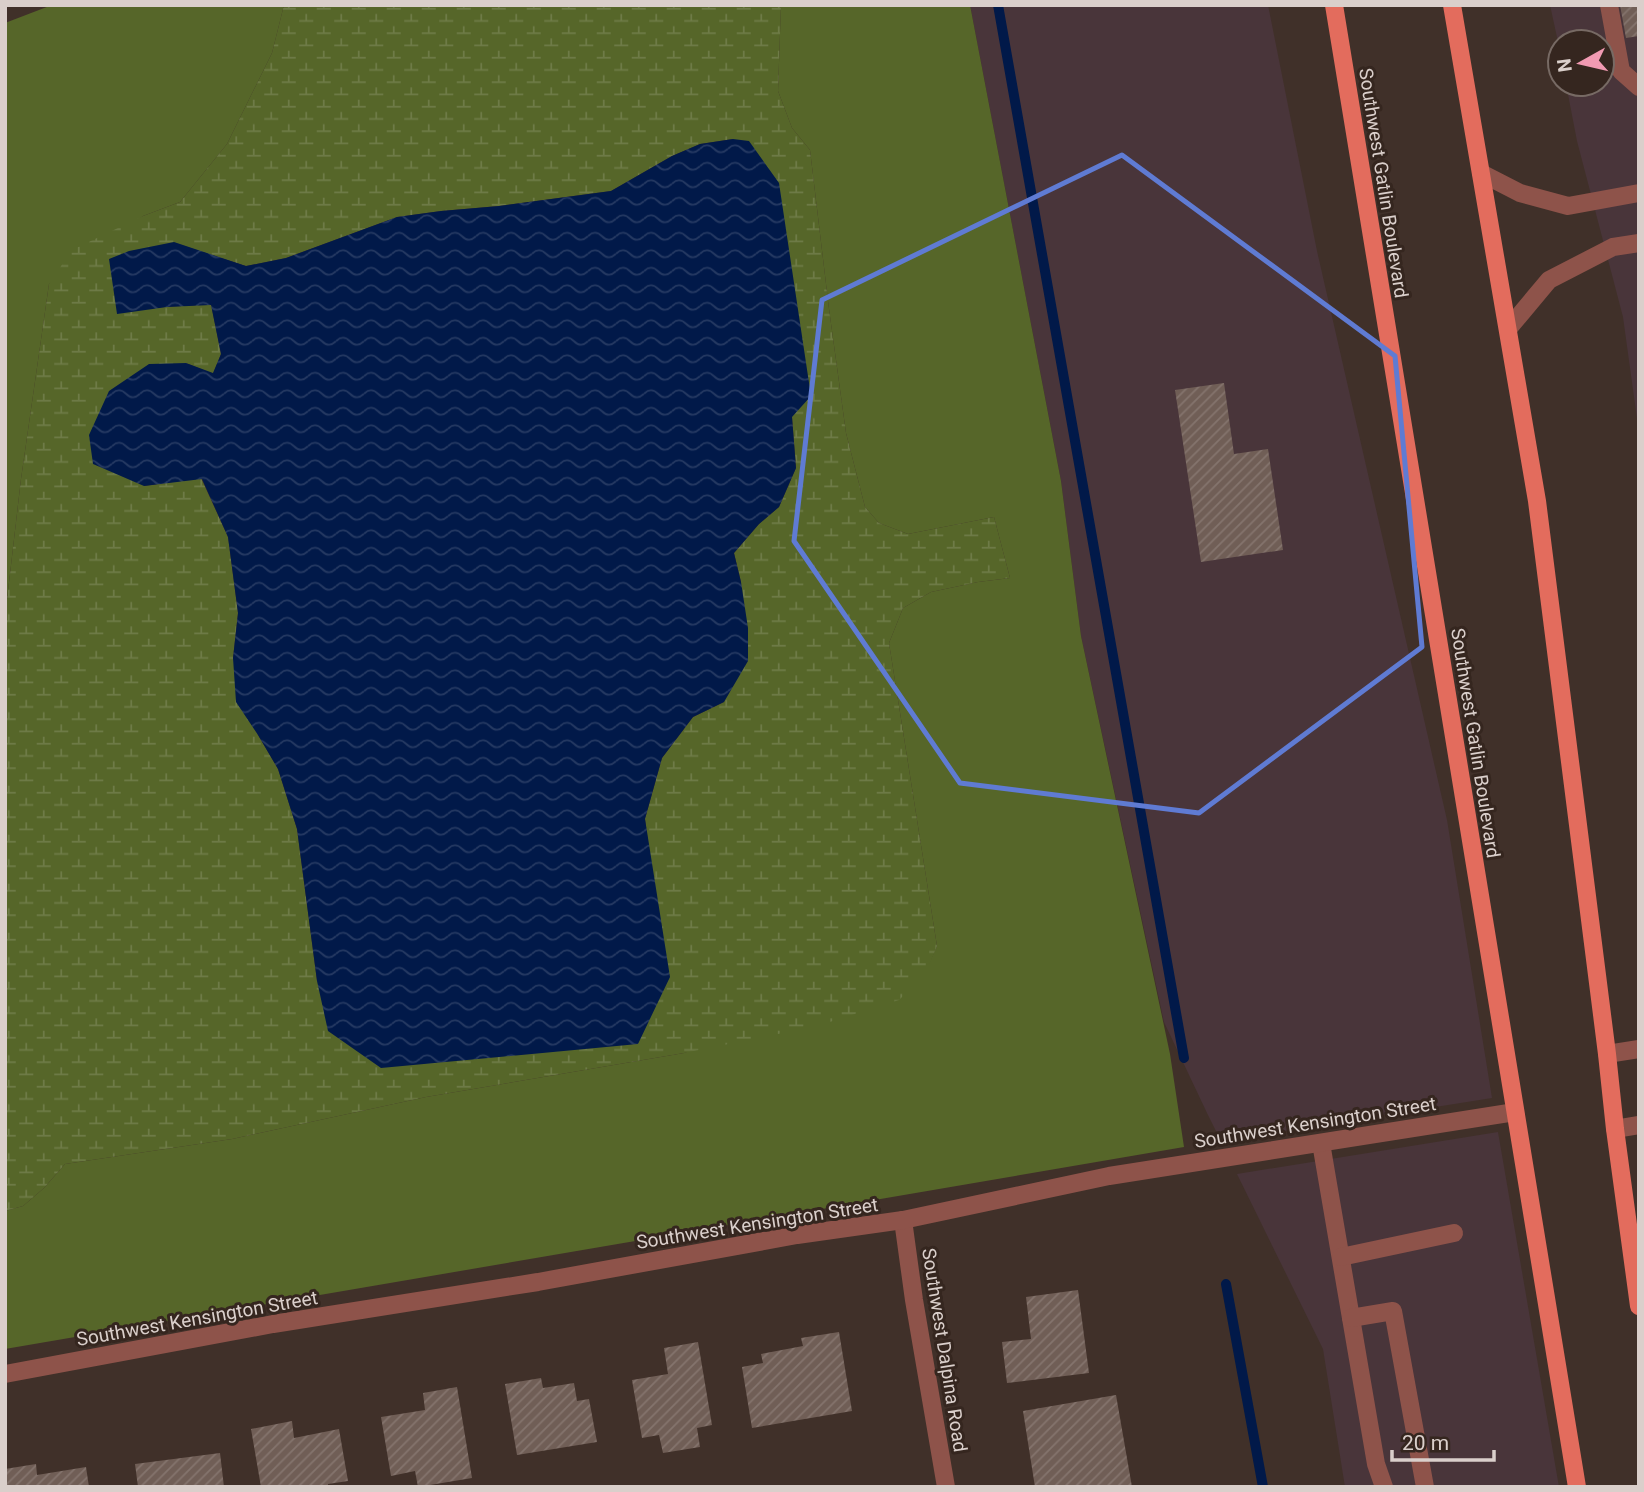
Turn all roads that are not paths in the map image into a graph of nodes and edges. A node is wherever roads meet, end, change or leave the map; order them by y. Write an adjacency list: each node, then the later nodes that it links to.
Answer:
1 (1334, 5): 11 (main road, Southwest Gatlin Boulevard)
2 (1452, 5): 5 (main road)
3 (1609, 5): 4 (street)
4 (1639, 88)
5 (1481, 173): 6 (street); 8 (main road)
6 (1639, 193)
7 (1639, 243): 8 (street)
8 (1508, 329): 10 (main road)
9 (1639, 1049): 10 (street)
10 (1607, 1054): 13 (main road)
11 (1515, 1112): 14 (street, Southwest Kensington Street); 24 (main road, Southwest Gatlin Boulevard)
12 (1639, 1125): 13 (street)
13 (1615, 1129): 18 (main road)
14 (1321, 1143): 15 (street, Southwest Kensington Street); 17 (street)
15 (902, 1220): 20 (street, Southwest Kensington Street); 21 (street, Southwest Dalpina Road)
16 (1454, 1233): 17 (street)
17 (1341, 1257): 19 (street)
18 (1639, 1306)
19 (1351, 1318): 22 (street); 23 (street)
20 (5, 1374)
21 (946, 1487)
22 (1384, 1487)
23 (1425, 1487)
24 (1577, 1487)

